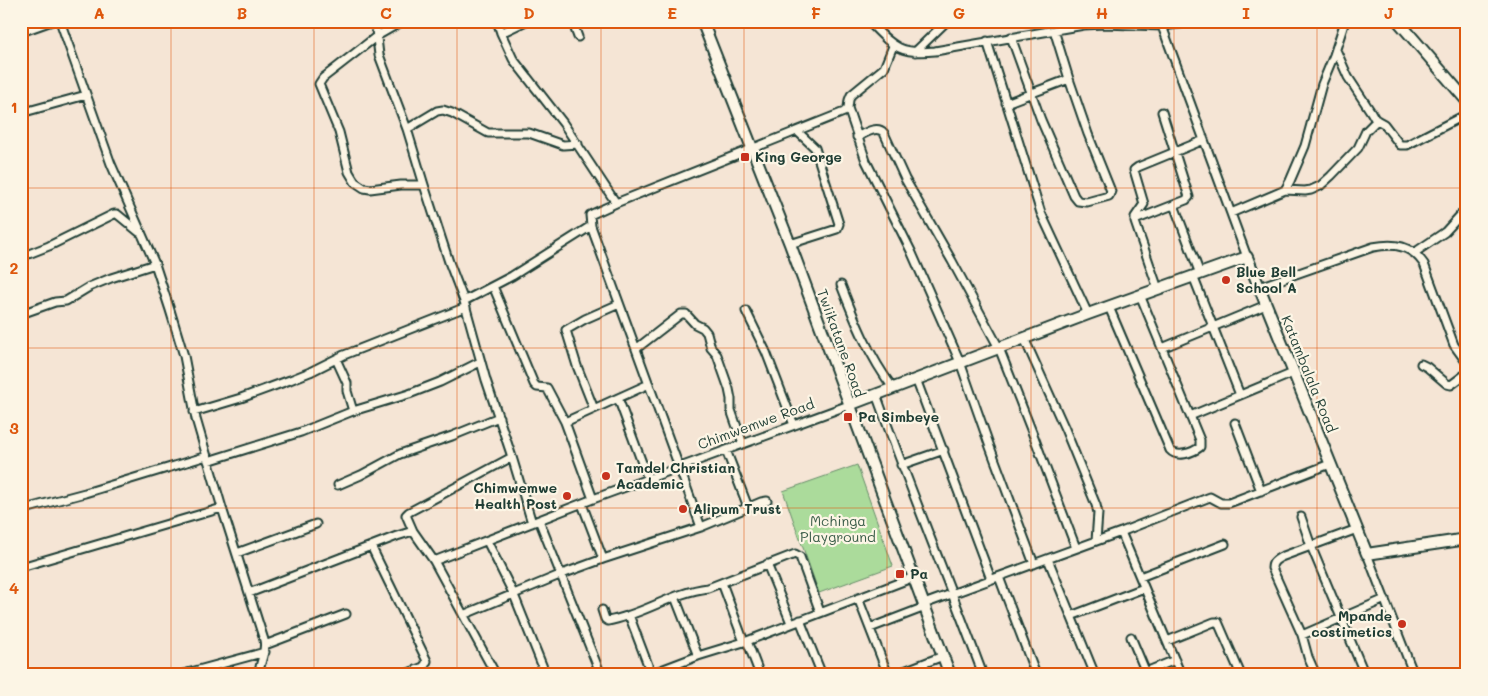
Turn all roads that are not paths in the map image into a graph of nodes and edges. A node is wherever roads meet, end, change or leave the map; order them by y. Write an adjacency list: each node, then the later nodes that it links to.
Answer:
1 (52, 21): 18 (street)
2 (60, 21): 29 (street)
3 (375, 21): 20 (street)
4 (403, 21): 20 (street)
5 (498, 21): 19 (street)
6 (526, 21): 19 (street)
7 (572, 21): 21 (street)
8 (702, 21): 42 (main road, Twiikatane Road)
9 (868, 21): 24 (street)
10 (947, 21): 26 (street)
11 (1204, 21): 15 (street)
12 (1345, 21): 25 (street)
13 (1398, 21): 30 (main road)
14 (1103, 23): 16 (street); 17 (street)
15 (1178, 23): 16 (street)
16 (1162, 26): 40 (street, Katambalala Road)
17 (1054, 30): 22 (street); 27 (street)
18 (21, 32)
19 (501, 33): 41 (street)
20 (377, 36): 37 (street); 44 (street)
21 (578, 37)
22 (1011, 37): 23 (street); 28 (street)
23 (987, 41): 26 (street); 31 (street)
24 (894, 46): 26 (street); 32 (street)
25 (1336, 50): 36 (street); 45 (street)
26 (915, 52)
27 (1069, 80): 28 (street); 28 (street)
28 (1032, 94): 31 (street)
29 (86, 95): 34 (street); 52 (street)
30 (1466, 99)
31 (1006, 103): 70 (street)
32 (848, 108): 38 (street); 39 (street)
33 (1162, 112): 43 (street)
34 (21, 113)
35 (1467, 114): 36 (street)
36 (1377, 120): 45 (street)
37 (407, 128): 41 (street); 44 (street)
38 (797, 131): 42 (street); 53 (street)
39 (857, 136): 73 (street); 78 (street)
40 (1204, 140): 43 (street); 49 (street, Katambalala Road)
41 (578, 144): 46 (street)
42 (752, 148): 46 (street); 53 (main road, Twiikatane Road)
43 (1175, 152): 47 (street); 50 (street)
44 (424, 185): 64 (street)
45 (1285, 190): 49 (street)
46 (616, 203): 51 (street)
47 (1174, 205): 50 (street); 58 (street)
48 (1467, 208): 54 (street)
49 (1231, 213): 56 (street, Katambalala Road)
50 (1135, 220): 62 (street)
51 (591, 226): 60 (street); 65 (street)
52 (141, 234): 55 (street); 57 (street)
53 (790, 244): 89 (main road, Twiikatane Road)
54 (1414, 253): 61 (street); 79 (street)
55 (21, 257)
56 (1247, 257): 58 (main road, Chimwemwe Road); 61 (main road, Katambalala Road)
57 (155, 264): 69 (street); 92 (street)
58 (1196, 275): 62 (main road, Chimwemwe Road); 71 (street)
59 (841, 285): 85 (street)
60 (493, 286): 64 (street); 95 (street)
61 (1259, 287): 66 (main road, Katambalala Road)
62 (1158, 289): 63 (main road, Chimwemwe Road)
63 (1140, 295): 67 (main road, Chimwemwe Road); 74 (street)
64 (465, 304): 76 (street); 77 (street)
65 (619, 304): 75 (street); 90 (street)
66 (1266, 305): 71 (street); 81 (main road, Katambalala Road)
67 (1109, 307): 70 (main road, Chimwemwe Road); 93 (street)
68 (746, 311): 97 (street)
69 (21, 314)
70 (1088, 314): 72 (main road, Chimwemwe Road)
71 (1213, 327): 74 (street); 87 (street)
72 (1024, 338): 73 (main road, Chimwemwe Road); 124 (street)
73 (999, 348): 78 (main road, Chimwemwe Road); 128 (street)
74 (1162, 348): 93 (street)
75 (636, 349): 84 (street); 98 (street)
76 (336, 359): 91 (street); 92 (street)
77 (480, 362): 91 (street); 94 (street)
78 (960, 362): 83 (main road, Chimwemwe Road); 135 (street)
79 (1467, 363)
80 (1421, 364): 82 (street)
81 (1293, 373): 87 (street); 103 (main road, Katambalala Road)
82 (1467, 373)
83 (916, 379): 85 (main road, Chimwemwe Road); 100 (street)
84 (649, 384): 88 (street); 105 (street)
85 (893, 388): 86 (main road, Chimwemwe Road)
86 (876, 394): 89 (main road, Chimwemwe Road); 104 (street)
87 (1240, 396): 93 (street)
88 (618, 398): 90 (street); 106 (street)
89 (849, 404): 97 (street, Chimwemwe Road); 138 (main road, Twiikatane Road)
90 (594, 409): 95 (street)
91 (353, 411): 102 (street)
92 (194, 412): 102 (street)
93 (1190, 416)
94 (499, 417): 101 (street); 107 (street)
95 (565, 422): 109 (street)
96 (1235, 423): 108 (street)
97 (794, 425): 98 (street, Chimwemwe Road)
98 (743, 444): 99 (street, Chimwemwe Road)
99 (726, 450): 105 (street, Chimwemwe Road); 112 (street)
100 (944, 450): 104 (street); 140 (street)
101 (512, 457): 116 (street); 120 (street)
102 (208, 459): 113 (street); 114 (street)
103 (1330, 464): 108 (street); 119 (main road, Katambalala Road)
104 (901, 465): 145 (street)
105 (680, 467): 106 (street, Chimwemwe Road); 118 (street)
106 (648, 479): 109 (street, Chimwemwe Road)
107 (338, 485)
108 (1261, 491): 121 (street)
109 (593, 499): 111 (street, Chimwemwe Road)
110 (767, 501): 112 (street)
111 (582, 504): 116 (street, Chimwemwe Road); 132 (street)
112 (748, 507): 118 (street)
113 (222, 508): 129 (street); 136 (street)
114 (21, 510)
115 (1301, 517): 127 (street)
116 (536, 521): 123 (street, Chimwemwe Road); 137 (street)
117 (316, 524): 129 (street)
118 (701, 527): 132 (street)
119 (1357, 529): 127 (street); 130 (main road, Katambalala Road)
120 (413, 531): 126 (street); 133 (street)
121 (1121, 532): 124 (street); 139 (street)
122 (1467, 539): 130 (main road)
123 (487, 540): 133 (street, Chimwemwe Road); 144 (street)
124 (1096, 541): 128 (street)
125 (1225, 544): 139 (street)
126 (371, 546): 143 (street); 172 (street)
127 (1311, 546): 156 (street); 160 (street)
128 (1076, 548): 131 (street)
129 (237, 553): 143 (street)
130 (1367, 554): 148 (street, Katambalala Road)
131 (1048, 558): 135 (street); 155 (street)
132 (603, 559): 137 (street)
133 (434, 561): 153 (street)
134 (767, 564): 141 (street); 151 (street); 158 (street)
135 (1034, 564): 140 (street)
136 (21, 567)
137 (562, 574): 144 (street); 175 (street)
138 (914, 577): 147 (street); 149 (main road, Twiikatane Road)
139 (1140, 577): 142 (street)
140 (995, 578): 145 (street); 182 (street)
141 (722, 583): 146 (street); 162 (street)
142 (1144, 588): 155 (street); 163 (street)
143 (249, 593): 164 (street)
144 (514, 594): 153 (street); 174 (street)
145 (952, 594): 149 (street); 181 (street)
146 (675, 597): 154 (street); 165 (street)
147 (858, 598): 151 (street); 159 (street)
148 (1385, 599): 156 (street); 188 (street, Katambalala Road)
149 (925, 606): 159 (street); 166 (main road, Twiikatane Road)
150 (602, 610): 154 (street)
151 (820, 612): 157 (street)
152 (346, 614): 164 (street)
153 (463, 615): 173 (street)
154 (629, 615): 168 (street)
155 (1071, 616): 183 (street)
156 (1341, 619): 160 (street); 187 (street)
157 (800, 620): 158 (street); 177 (street)
158 (791, 624): 162 (street)
159 (870, 628): 178 (street)
160 (1302, 635): 186 (street)
161 (1131, 637): 169 (street)
162 (745, 641): 165 (street); 176 (street)
163 (1167, 641): 167 (street); 185 (street)
164 (265, 649): 170 (street); 171 (street)
165 (698, 656): 168 (street)
166 (943, 656): 179 (street); 180 (main road, Twiikatane Road)
167 (1175, 660): 169 (street); 184 (street)
168 (649, 674)
169 (1144, 674)
170 (180, 675)
171 (259, 675)
172 (403, 675)
173 (496, 675)
174 (546, 675)
175 (601, 675)
176 (760, 675)
177 (822, 675)
178 (888, 675)
179 (894, 675)
180 (950, 675)
181 (983, 675)
182 (1036, 675)
183 (1095, 675)
184 (1181, 675)
185 (1241, 675)
186 (1316, 675)
187 (1365, 675)
188 (1414, 675)

